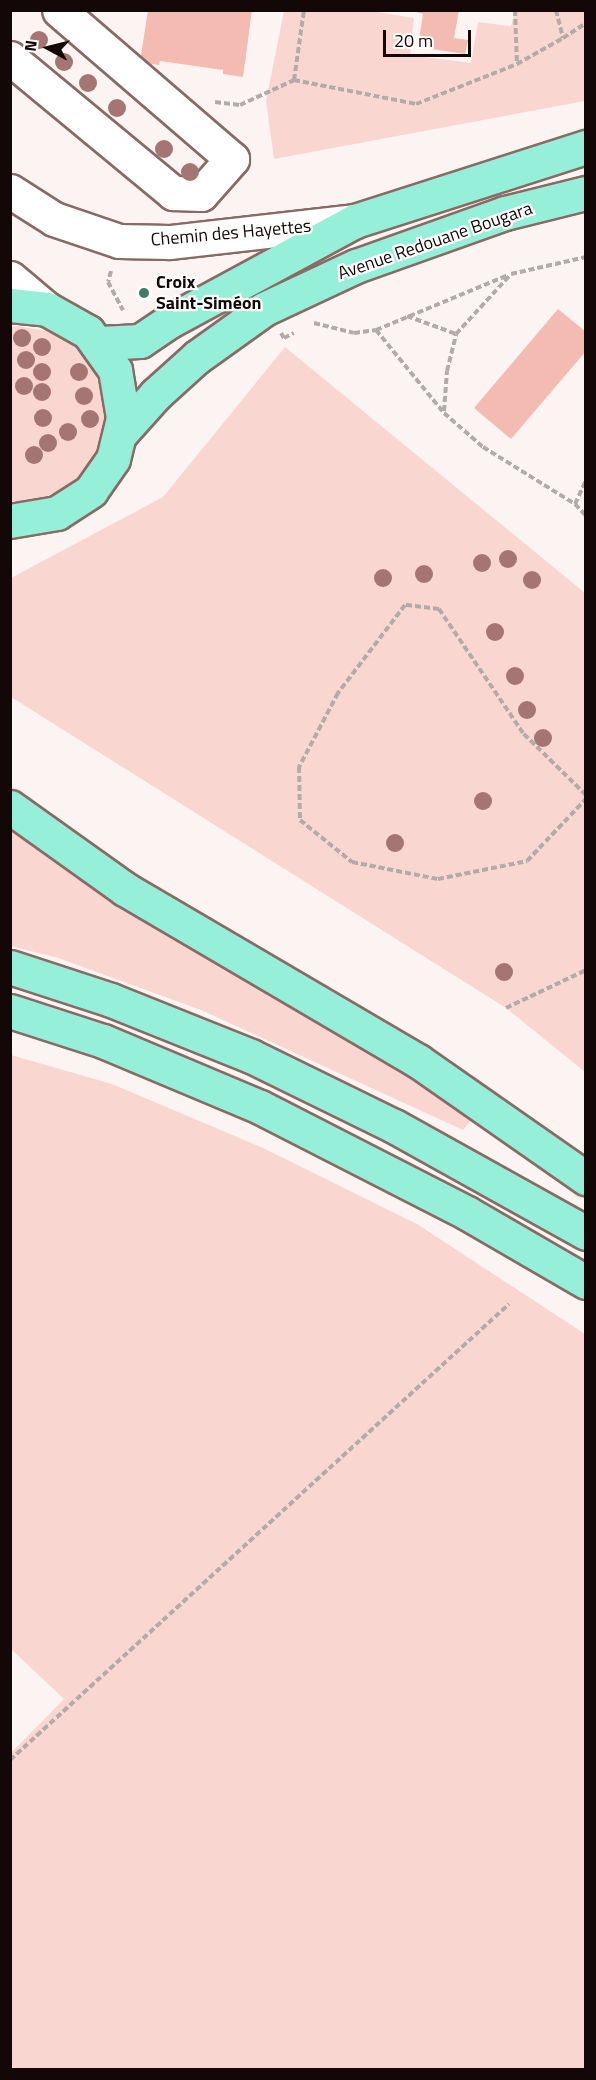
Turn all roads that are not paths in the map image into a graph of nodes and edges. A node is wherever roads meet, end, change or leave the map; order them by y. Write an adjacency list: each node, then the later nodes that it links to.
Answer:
1 (59, 10): 2 (lane)
2 (99, 26): 3 (lane)
3 (10, 58)
4 (585, 147): 7 (main road)
5 (10, 191): 7 (lane, Chemin des Hayettes)
6 (585, 193): 12 (main road, Avenue Redouane Bougara)
7 (355, 221): 11 (main road)
8 (10, 278): 10 (lane)
9 (10, 305): 10 (main road)
10 (47, 309): 11 (main road)
11 (99, 343): 12 (main road)
12 (122, 433): 13 (main road)
13 (10, 521)
14 (10, 807): 17 (main road)
15 (10, 968): 18 (main road)
16 (10, 1011): 19 (main road)
17 (585, 1178)
18 (585, 1233)
19 (585, 1282)

